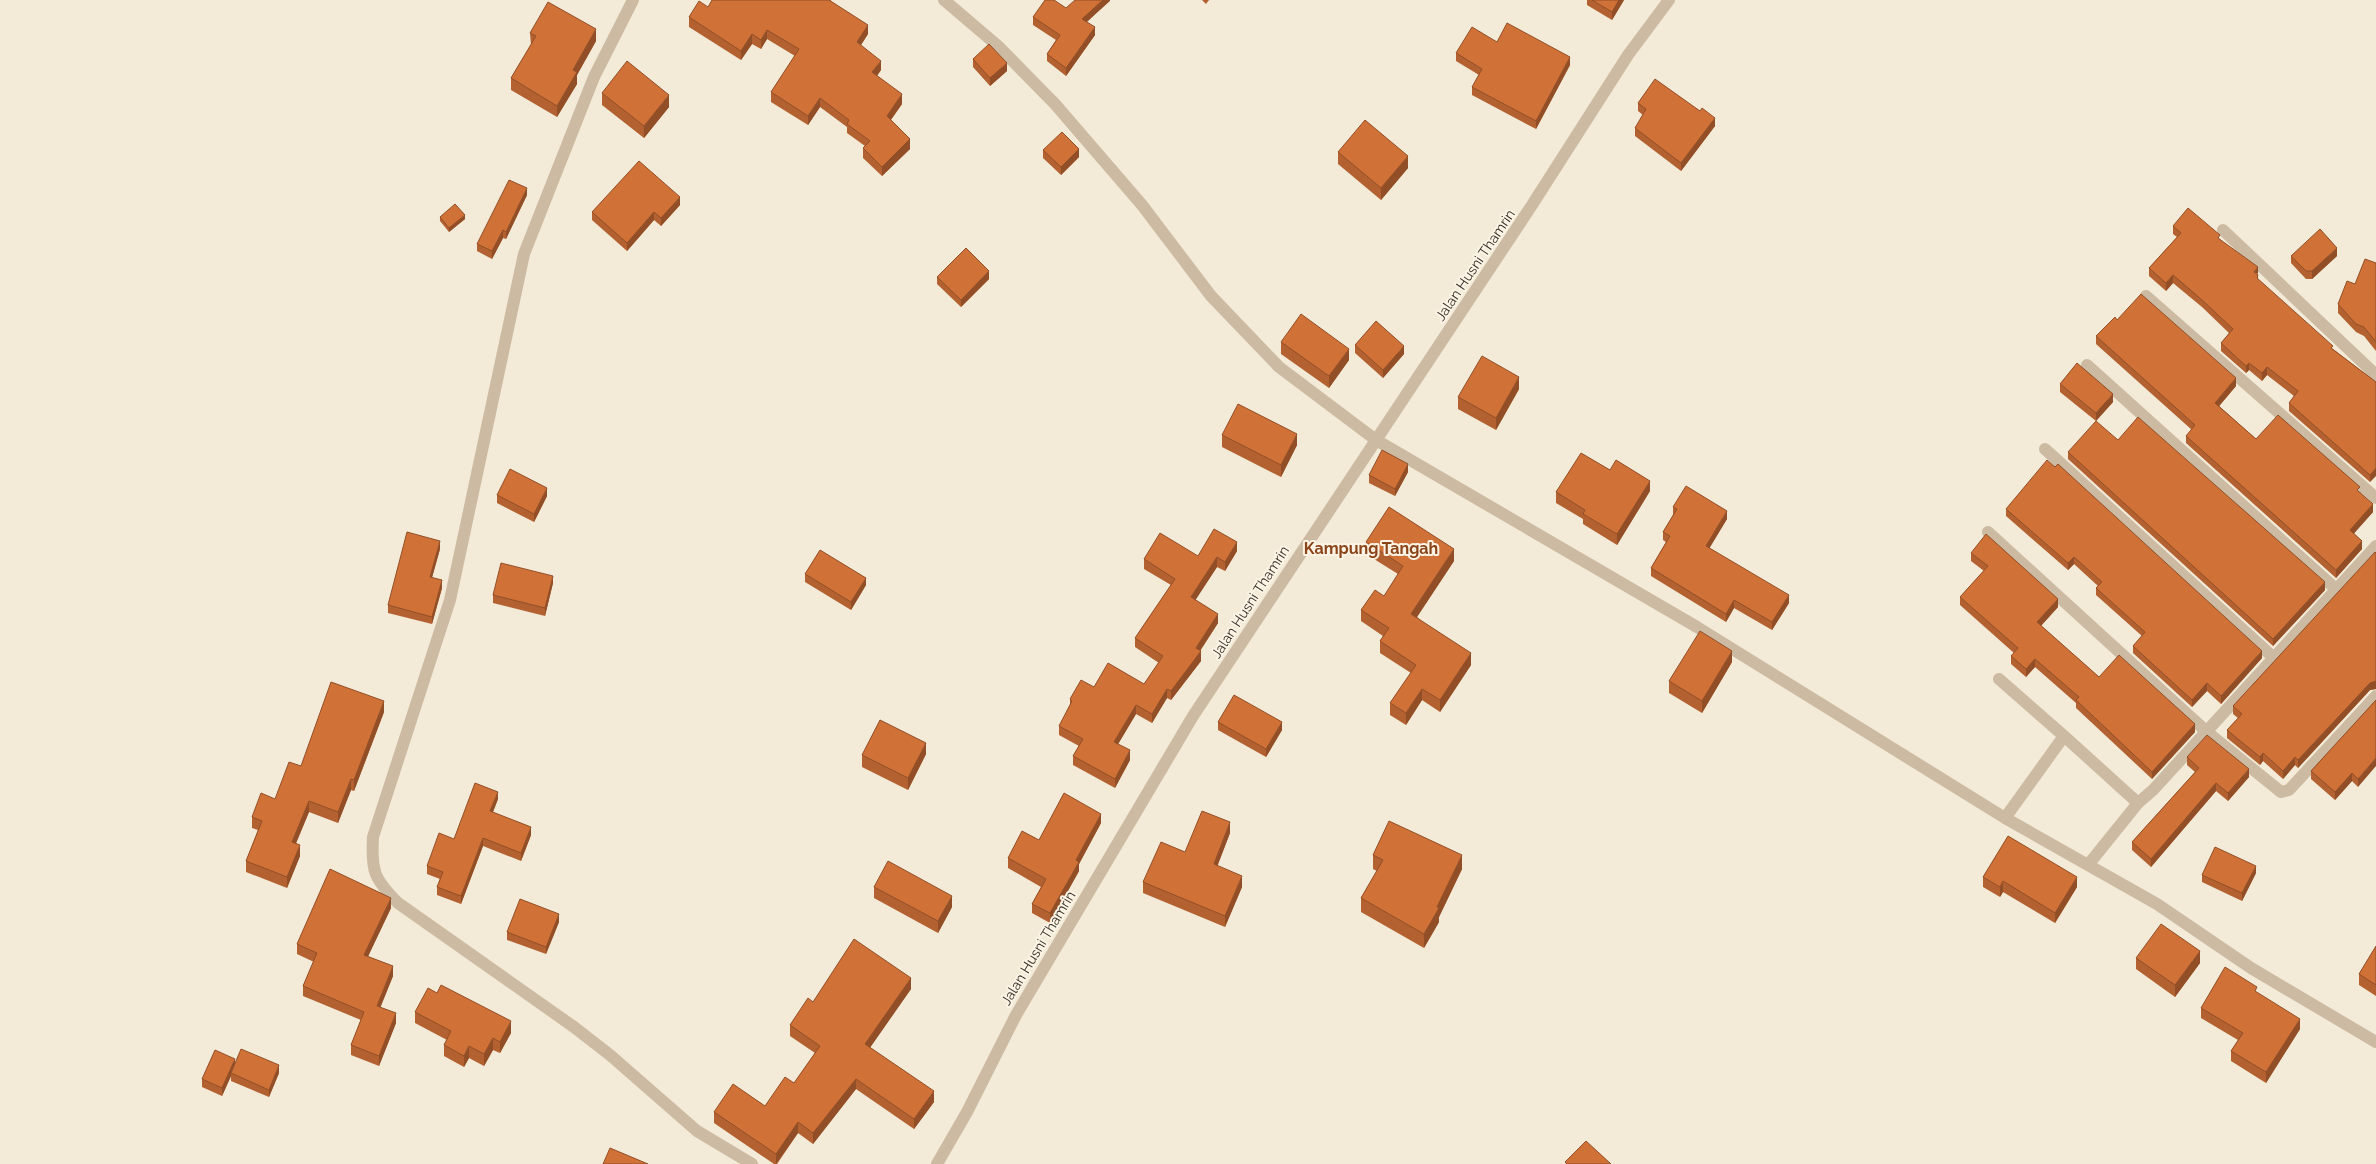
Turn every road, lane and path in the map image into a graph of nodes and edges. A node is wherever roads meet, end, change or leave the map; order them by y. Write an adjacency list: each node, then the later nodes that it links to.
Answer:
1 (634, 0): 23 (street)
2 (944, 0): 8 (street)
3 (1669, 0): 8 (street, Jalan Husni Thamrin)
4 (2223, 230): 7 (street)
5 (2146, 296): 10 (street)
6 (2087, 365): 13 (street)
7 (2376, 375)
8 (1376, 440): 20 (street); 24 (street, Jalan Husni Thamrin)
9 (2045, 449): 14 (street)
10 (2376, 498)
11 (1988, 532): 17 (street)
12 (2376, 546): 13 (street)
13 (2337, 590): 14 (street)
14 (2274, 658): 17 (street)
15 (1999, 679): 18 (street)
16 (2376, 696): 17 (street)
17 (2207, 732): 19 (street)
18 (2064, 736): 19 (street); 20 (street)
19 (2138, 803): 21 (street)
20 (2005, 818): 21 (street)
21 (2088, 865): 22 (street)
22 (2376, 1042)
23 (752, 1164)
24 (937, 1164)

